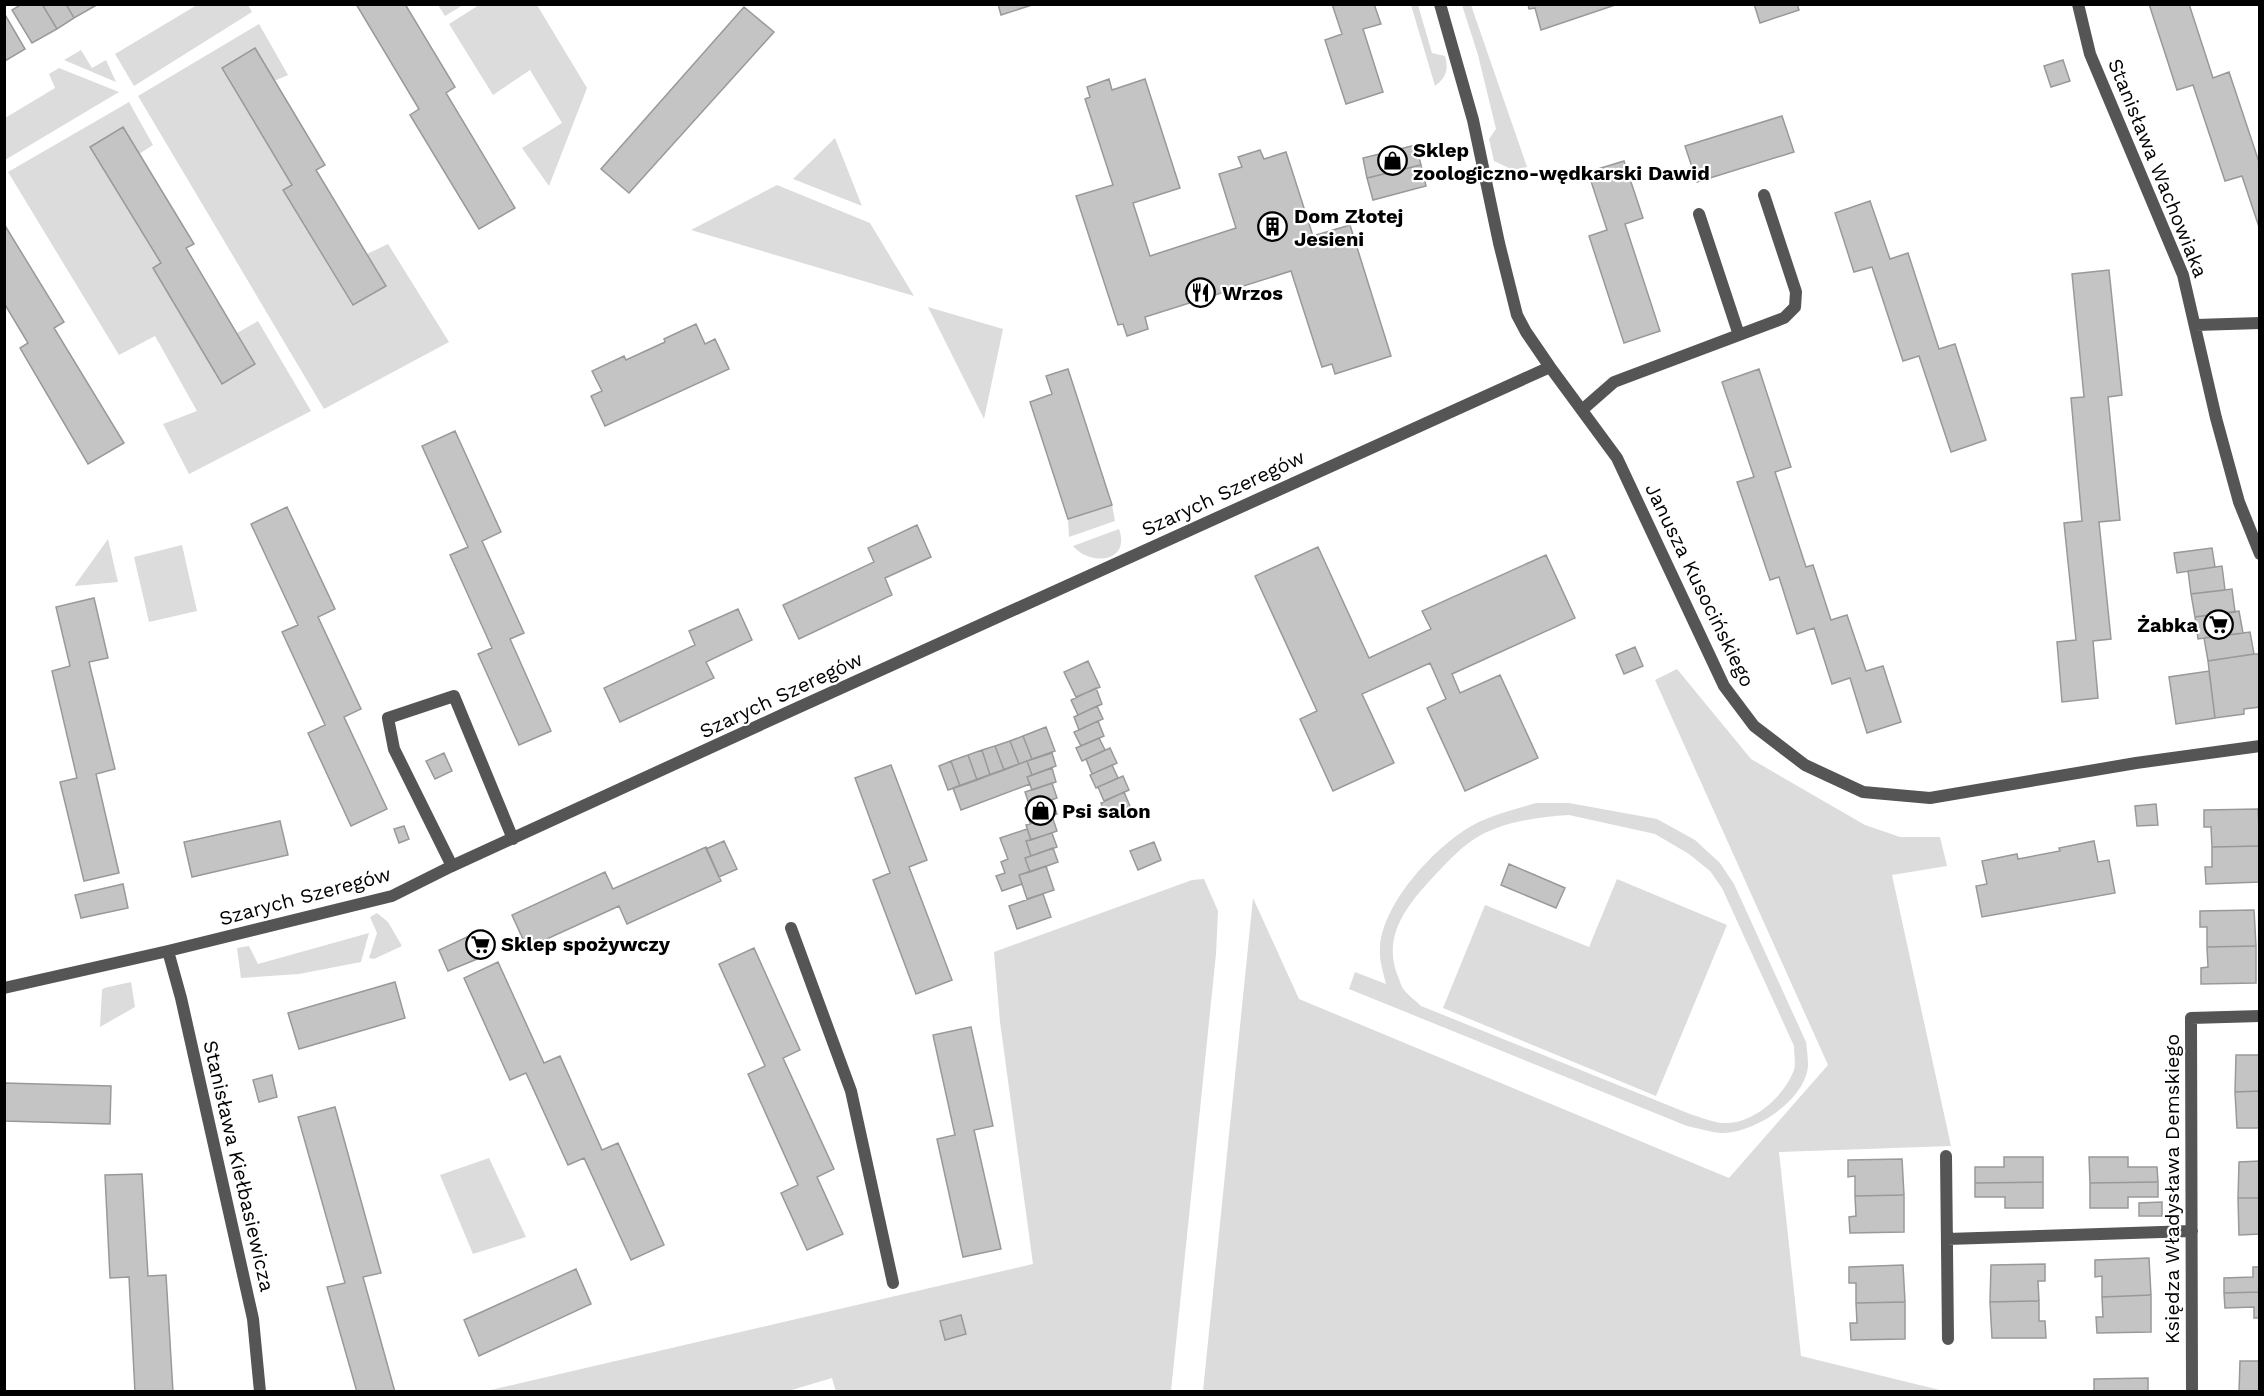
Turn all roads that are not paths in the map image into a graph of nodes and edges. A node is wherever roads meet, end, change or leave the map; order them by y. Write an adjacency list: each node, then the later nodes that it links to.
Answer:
1 (1440, 4): 8 (street, Janusza Kusocińskiego)
2 (2078, 4): 6 (street, Stanisława Wachowiaka)
3 (1764, 195): 7 (street)
4 (1699, 214): 7 (street)
5 (2259, 323): 6 (street)
6 (2196, 324): 10 (street, Stanisława Wachowiaka)
7 (1739, 335): 9 (street)
8 (1550, 367): 9 (street, Janusza Kusocińskiego); 12 (street, Szarych Szeregów)
9 (1582, 410): 11 (street, Janusza Kusocińskiego)
10 (2259, 554)
11 (2259, 746)
12 (513, 839): 13 (street, Szarych Szeregów); 13 (street)
13 (452, 866): 15 (street, Szarych Szeregów)
14 (791, 928): 21 (street)
15 (168, 951): 16 (street, Szarych Szeregów); 23 (street, Stanisława Kiełbasiewicza)
16 (4, 988)
17 (2259, 1016): 19 (street, Księdza Władysława Demskiego)
18 (1946, 1156): 20 (street)
19 (2192, 1231): 20 (street); 24 (street, Księdza Władysława Demskiego)
20 (1947, 1239): 22 (street)
21 (893, 1283)
22 (1948, 1339)
23 (260, 1392)
24 (2192, 1392)

